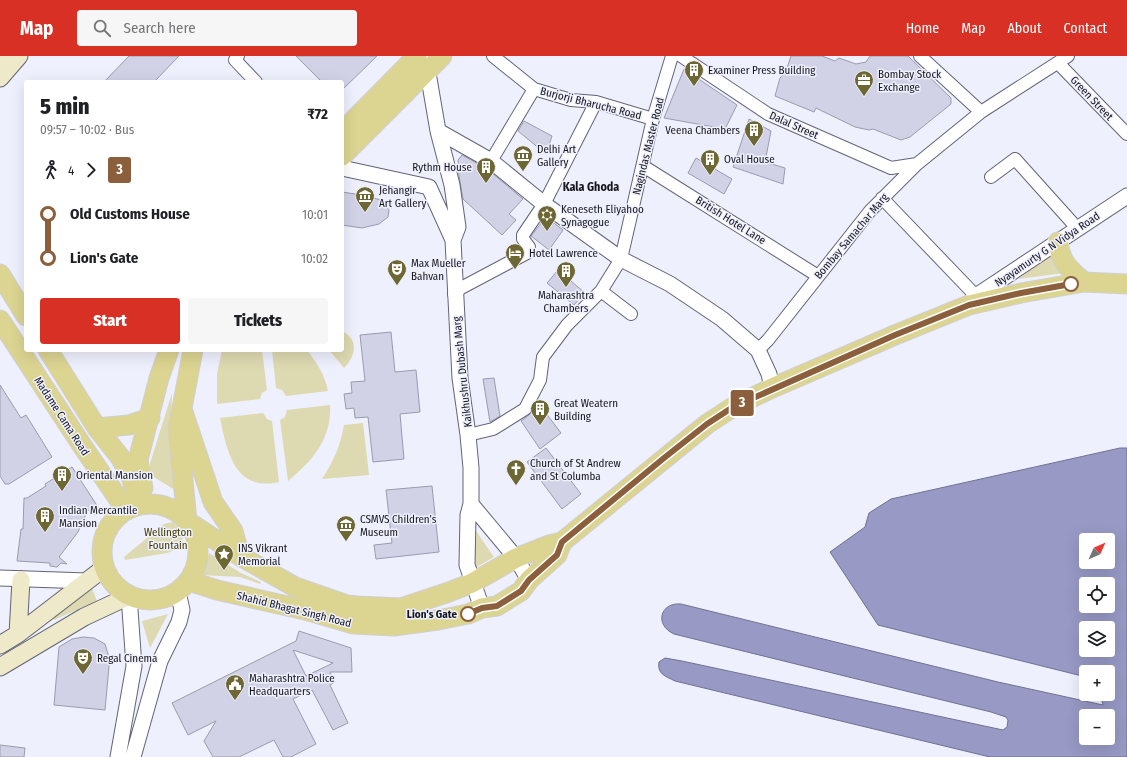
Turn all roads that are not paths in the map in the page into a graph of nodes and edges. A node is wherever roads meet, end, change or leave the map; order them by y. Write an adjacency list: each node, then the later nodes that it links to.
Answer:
1 (19, 56): 11 (main road)
2 (238, 56): 12 (street)
3 (442, 56): 9 (main road)
4 (493, 56): 13 (street, Burjorji Bharucha Road)
5 (672, 56): 16 (street, Nagindas Master Road)
6 (681, 56): 22 (street, Dalal Street)
7 (920, 56): 15 (street)
8 (1068, 56): 10 (street, Bombay Samachar Marg)
9 (423, 61): 17 (main road); 18 (street, Kaikhushru Dubash Marg); 20 (main road)
10 (1058, 63): 15 (street, Bombay Samachar Marg); 19 (street, Green Street)
11 (0, 78)
12 (254, 80)
13 (534, 89): 14 (street, Burjorji Bharucha Road); 21 (street)
14 (596, 102): 16 (street, Burjorji Bharucha Road); 30 (street)
15 (981, 112): 22 (street, Bombay Samachar Marg)
16 (653, 119): 23 (street, Nagindas Master Road)
17 (344, 130)
18 (438, 131): 21 (street); 26 (street, Kaikhushru Dubash Marg)
19 (1127, 134)
20 (344, 154)
21 (491, 161): 30 (street)
22 (917, 164): 29 (street, Bombay Samachar Marg)
23 (643, 166): 34 (street, Nagindas Master Road); 36 (street, British Hotel Lane)
24 (344, 168): 27 (street)
25 (991, 177): 31 (street)
26 (452, 185): 27 (street); 32 (street, Kaikhushru Dubash Marg)
27 (429, 187): 32 (street, Kaikhushru Dubash Marg)
28 (1127, 196): 31 (street, Nyayamurty G N Vidya Road)
29 (882, 198): 36 (street, Bombay Samachar Marg); 41 (street)
30 (544, 204): 34 (street); 40 (street)
31 (1077, 228): 33 (street, Nyayamurty G N Vidya Road)
32 (453, 240): 40 (street, Kaikhushru Dubash Marg)
33 (1058, 242): 37 (main road); 41 (street, Nyayamurty G N Vidya Road)
34 (621, 259): 39 (street, Nagindas Master Road); 45 (street)
35 (0, 274): 42 (main road)
36 (818, 276): 45 (street, Bombay Samachar Marg)
37 (1084, 282): 38 (main road); 41 (main road)
38 (1127, 284)
39 (601, 291): 43 (street); 53 (street, Nagindas Master Road)
40 (454, 294): 53 (street, Kaikhushru Dubash Marg)
41 (972, 301): 49 (main road)
42 (24, 313)
43 (631, 314)
44 (0, 320): 55 (main road, Madame Cama Road)
45 (758, 350): 49 (street)
46 (49, 352): 52 (main road, Madame Cama Road)
47 (168, 352): 51 (main road)
48 (194, 352): 50 (main road)
49 (772, 388): 57 (main road)
50 (182, 408): 56 (main road); 58 (main road)
51 (150, 418): 52 (main road); 55 (main road)
52 (97, 428): 55 (main road, Madame Cama Road)
53 (468, 435): 54 (street, Kaikhushru Dubash Marg)
54 (471, 504): 59 (street); 65 (street, Kaikhushru Dubash Marg)
55 (138, 506): 56 (main road); 60 (main road)
56 (187, 521): 58 (main road); 66 (main road)
57 (562, 542): 59 (main road); 63 (main road, Shahid Bhagat Singh Road)
58 (240, 556): 67 (main road)
59 (516, 558): 63 (street); 65 (main road)
60 (104, 568): 64 (main road); 68 (main road)
61 (0, 578): 62 (street)
62 (20, 580): 64 (street); 71 (main road)
63 (529, 580): 70 (main road, Shahid Bhagat Singh Road)
64 (87, 581): 71 (main road)
65 (472, 583): 67 (main road); 70 (street, Kaikhushru Dubash Marg)
66 (184, 586): 68 (main road); 69 (main road, Shahid Bhagat Singh Road); 75 (street)
67 (295, 587): 69 (main road)
68 (129, 596): 73 (main road); 74 (street)
69 (288, 606): 70 (main road, Shahid Bhagat Singh Road)
70 (482, 608)
71 (18, 634): 72 (main road)
72 (0, 645)
73 (0, 666)
74 (118, 757)
75 (133, 757)

